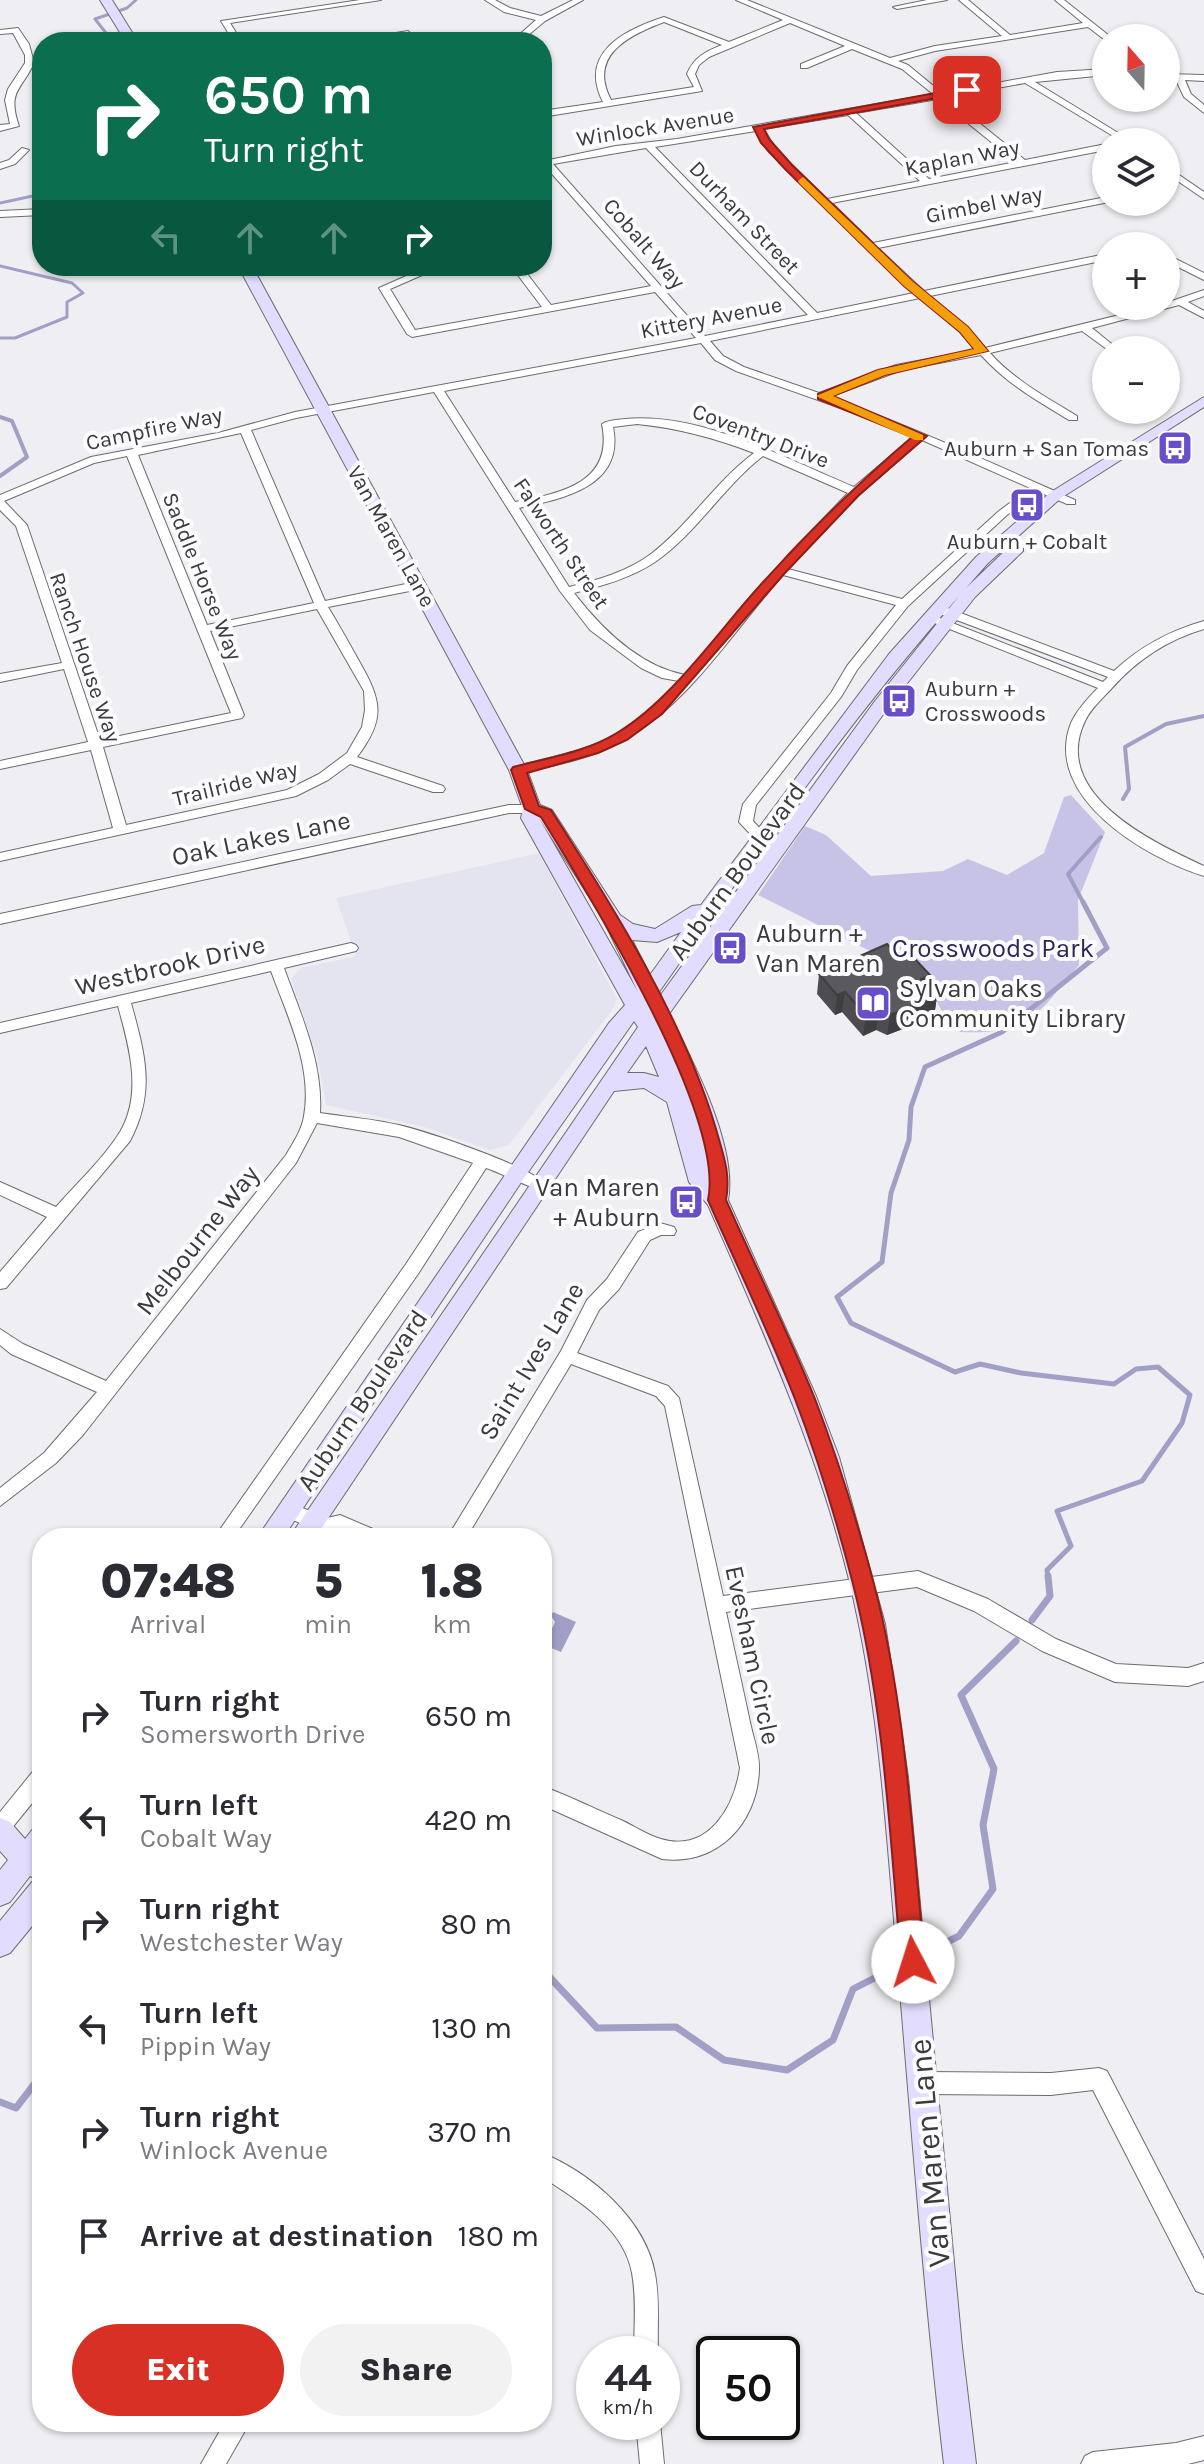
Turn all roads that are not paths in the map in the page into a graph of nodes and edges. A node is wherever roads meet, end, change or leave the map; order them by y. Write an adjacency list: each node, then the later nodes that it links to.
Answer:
1 (377, 0): 15 (street)
2 (489, 0): 10 (street)
3 (579, 0): 10 (street)
4 (740, 0): 11 (street)
5 (943, 0): 8 (street)
6 (963, 0): 17 (street)
7 (1059, 0): 12 (street)
8 (897, 7)
9 (111, 9): 14 (main road)
10 (542, 19): 16 (street)
11 (790, 20): 18 (street); 19 (street)
12 (1091, 24): 17 (street)
13 (0, 32): 32 (street)
14 (126, 32)
15 (232, 32)
16 (527, 32)
17 (1008, 37): 20 (street)
18 (728, 45): 27 (street); 27 (street)
19 (854, 45): 20 (street); 21 (street)
20 (893, 60): 26 (street)
21 (804, 66)
22 (1092, 73): 25 (street, Winlock Avenue)
23 (1180, 78): 24 (street); 28 (street)
24 (1204, 78)
25 (1026, 80): 26 (street, Winlock Avenue); 33 (street)
26 (938, 95): 29 (street, Winlock Avenue); 38 (street)
27 (609, 104): 30 (street)
28 (1204, 110)
29 (850, 112): 31 (street, Winlock Avenue); 42 (street)
30 (552, 113)
31 (758, 127): 34 (street, Winlock Avenue); 46 (street)
32 (0, 128)
33 (1106, 128)
34 (647, 144): 37 (street, Winlock Avenue); 63 (street, Durham Street)
35 (25, 150): 39 (street)
36 (1092, 150): 38 (street, Kaplan Way)
37 (552, 160)
38 (1023, 163): 42 (street, Kaplan Way)
39 (0, 166)
40 (552, 170): 57 (street, Cobalt Way)
41 (1180, 179): 43 (street)
42 (927, 182): 46 (street, Kaplan Way)
43 (1187, 184): 44 (street); 45 (street)
44 (1180, 185)
45 (1204, 196)
46 (824, 202): 50 (street)
47 (1092, 203): 50 (street, Gimbel Way)
48 (32, 212): 49 (street)
49 (0, 214)
50 (870, 247): 59 (street)
51 (1092, 260): 59 (street, Kittery Avenue)
52 (1180, 264): 56 (street)
53 (250, 276): 71 (main road, Van Maren Lane)
54 (413, 276): 61 (street)
55 (524, 276): 61 (street)
56 (1204, 277)
57 (658, 288): 61 (street); 66 (street, Cobalt Way)
58 (1204, 293): 60 (street)
59 (922, 296): 63 (street, Kittery Avenue); 67 (street)
60 (1181, 302): 62 (street); 64 (street)
61 (548, 308)
62 (1204, 315)
63 (815, 317): 66 (street, Kittery Avenue)
64 (1084, 327): 65 (street); 67 (street)
65 (1096, 336)
66 (702, 340): 68 (street, Kittery Avenue); 69 (street, Cobalt Way)
67 (982, 351): 69 (street); 73 (street)
68 (438, 390): 71 (street, Kittery Avenue); 82 (street, Falworth Street)
69 (822, 396): 75 (street, Cobalt Way)
70 (1204, 401): 80 (main road, Auburn Boulevard)
71 (321, 410): 74 (street, Campfire Way); 84 (main road, Van Maren Lane)
72 (1204, 417): 80 (main road, Auburn Boulevard)
73 (1073, 418)
74 (245, 429): 76 (street, Campfire Way); 87 (street, Trailride Way)
75 (921, 436): 78 (street, Cobalt Way); 79 (street)
76 (131, 452): 81 (street, Campfire Way); 90 (street, Saddle Horse Way)
77 (759, 454): 79 (street, Coventry Drive); 82 (street, Coventry Drive); 85 (street)
78 (1038, 487): 80 (street, Cobalt Way); 86 (street)
79 (855, 492): 83 (street)
80 (1064, 498): 88 (main road, Auburn Boulevard)
81 (0, 501): 91 (street, Ranch House Way)
82 (512, 506): 85 (street, Falworth Street)
83 (780, 571): 86 (street); 94 (street)
84 (420, 585): 87 (street); 99 (main road, Van Maren Lane)
85 (566, 591): 94 (street, Falworth Street)
86 (904, 603): 103 (street)
87 (320, 605): 90 (street); 97 (street, Trailride Way)
88 (941, 616): 92 (street); 95 (street); 103 (main road, Auburn Boulevard); 115 (main road, Auburn Boulevard)
89 (1204, 625): 92 (street)
90 (203, 629): 96 (street, Saddle Horse Way)
91 (68, 665): 93 (street); 96 (street, Ranch House Way)
92 (1116, 676): 95 (street)
93 (0, 678)
94 (687, 679): 99 (street)
95 (1106, 687): 106 (street)
96 (96, 746): 98 (street); 102 (street, Ranch House Way)
97 (349, 759): 100 (street); 102 (street, Trailride Way)
98 (0, 765)
99 (518, 770): 101 (main road, Van Maren Lane)
100 (438, 789)
101 (532, 809): 105 (main road, Van Maren Lane); 107 (main road, Van Maren Lane); 110 (street, Oak Lakes Lane)
102 (121, 831): 104 (street, Trailride Way)
103 (760, 836): 108 (main road, Auburn Boulevard)
104 (0, 857)
105 (554, 860): 107 (main road); 114 (main road, Van Maren Lane)
106 (1204, 871)
107 (597, 893): 109 (main road, Van Maren Lane)
108 (713, 901): 109 (main road); 114 (main road, Auburn Boulevard)
109 (611, 916): 114 (main road, Van Maren Lane)
110 (0, 919)
111 (351, 948): 112 (street, Westbrook Drive)
112 (276, 965): 113 (street, Westbrook Drive); 119 (street, Melbourne Way)
113 (123, 1000): 116 (street, Westbrook Drive); 125 (street)
114 (641, 1001): 115 (main road, Van Maren Lane); 121 (main road, Auburn Boulevard)
115 (654, 1022): 117 (main road, Auburn Boulevard); 118 (main road, Van Maren Lane); 124 (main road, Van Maren Lane)
116 (0, 1028)
117 (607, 1085): 118 (main road); 122 (main road, Auburn Boulevard)
118 (677, 1098): 124 (main road, Van Maren Lane)
119 (312, 1117): 120 (street); 130 (street, Melbourne Way)
120 (483, 1160): 121 (street); 133 (street)
121 (516, 1172): 122 (street); 132 (main road, Auburn Boulevard)
122 (538, 1185): 136 (main road, Auburn Boulevard)
123 (0, 1188): 125 (street)
124 (717, 1200): 140 (main road, Van Maren Lane)
125 (58, 1215): 127 (street)
126 (668, 1231): 129 (street, Saint Ives Lane)
127 (0, 1283)
128 (0, 1336): 130 (street)
129 (567, 1356): 139 (street, Saint Ives Lane); 141 (street, Evesham Circle)
130 (110, 1390): 131 (street, Melbourne Way)
131 (0, 1498)
132 (288, 1510): 134 (main road, Auburn Boulevard); 135 (street)
133 (230, 1528)
134 (276, 1528)
135 (313, 1528)
136 (319, 1528)
137 (326, 1528): 138 (street)
138 (351, 1528)
139 (462, 1528)
140 (864, 1586): 141 (street); 142 (street); 151 (main road, Van Maren Lane)
141 (716, 1605): 144 (street, Evesham Circle)
142 (1204, 1672)
143 (32, 1789): 145 (street)
144 (552, 1799)
145 (0, 1829): 146 (main road)
146 (32, 1852)
147 (32, 1861): 148 (main road)
148 (0, 1892)
149 (32, 1913): 150 (main road)
150 (0, 1943)
151 (924, 2083): 153 (street); 160 (main road, Van Maren Lane)
152 (552, 2170): 154 (street)
153 (1204, 2283)
154 (646, 2336)
155 (232, 2432): 158 (street)
156 (650, 2440): 159 (street)
157 (1204, 2448): 161 (street)
158 (213, 2464)
159 (652, 2464)
160 (960, 2464)
161 (1093, 2464)

